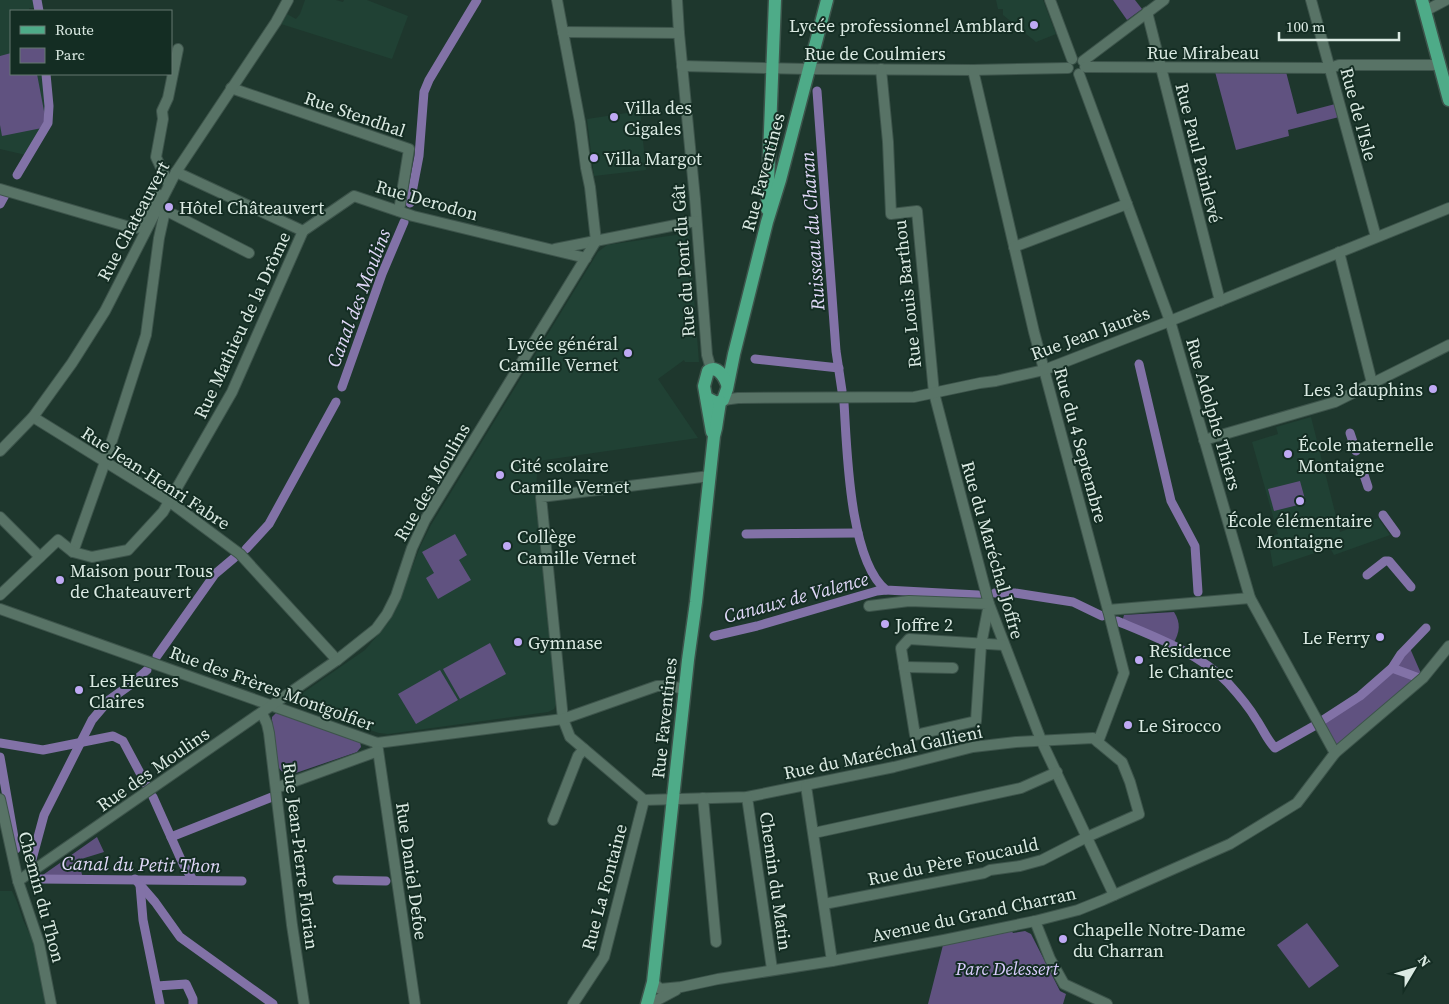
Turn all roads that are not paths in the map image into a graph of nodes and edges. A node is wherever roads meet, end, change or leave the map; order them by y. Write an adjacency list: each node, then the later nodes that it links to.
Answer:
1 (288, 0): 25 (street, Rue Chateauvert)
2 (557, 0): 12 (street)
3 (677, 0): 13 (street, Rue du Pont du Gât)
4 (775, 0): 18 (main road)
5 (827, 0): 22 (main road, Rue Faventines)
6 (1050, 0): 15 (street)
7 (1164, 0): 11 (street)
8 (1311, 0): 21 (street, Rue de l'Isle)
9 (1446, 0): 10 (street)
10 (1423, 5): 16 (main road)
11 (1147, 12): 19 (street); 20 (street, Rue Paul Painlevé)
12 (563, 32): 13 (street); 39 (street)
13 (679, 34): 17 (street, Rue du Pont du Gât)
14 (178, 49): 29 (street)
15 (1070, 63): 19 (street); 19 (street); 24 (street, Rue de Coulmiers)
16 (1440, 65): 21 (street, Rue Mirabeau); 26 (main road)
17 (682, 66): 18 (street, Rue de Coulmiers); 36 (street, Rue du Pont du Gât)
18 (772, 68): 22 (street, Rue de Coulmiers); 28 (main road)
19 (1083, 68): 20 (street, Rue Mirabeau); 32 (street, Rue Adolphe Thiers)
20 (1162, 68): 21 (street, Rue Mirabeau); 45 (street, Rue Paul Painlevé)
21 (1330, 68): 38 (street, Rue de l'Isle)
22 (808, 69): 23 (street, Rue de Coulmiers); 28 (main road, Rue Faventines)
23 (881, 69): 24 (street, Rue de Coulmiers); 53 (street, Rue Louis Barthou)
24 (973, 70): 40 (street, Rue du 4 Septembre)
25 (232, 88): 27 (street, Rue Chateauvert); 35 (street, Rue Stendhal)
26 (1449, 100)
27 (176, 172): 29 (street, Rue Chateauvert); 37 (street, Rue Mathieu de la Drôme)
28 (774, 178): 48 (main road, Rue Faventines)
29 (169, 185): 31 (street, Rue Chateauvert)
30 (5, 190): 31 (street)
31 (164, 196): 34 (street, Rue Chateauvert)
32 (1127, 204): 40 (street); 46 (street, Rue Adolphe Thiers)
33 (1449, 208): 38 (street, Rue Jean Jaurès)
34 (161, 209): 43 (street); 56 (street, Rue Chateauvert); 60 (street)
35 (399, 211): 37 (street, Rue Derodon); 41 (street, Rue Derodon)
36 (696, 221): 39 (street, Rue Derodon); 49 (street, Rue du Pont du Gât)
37 (303, 231): 62 (street, Rue Mathieu de la Drôme)
38 (1376, 237): 42 (street, Rue Jean Jaurès)
39 (596, 241): 41 (street, Rue Derodon); 44 (street, Rue des Moulins)
40 (1014, 247): 50 (street, Rue du 4 Septembre)
41 (552, 249): 44 (street, Rue Derodon)
42 (1339, 252): 45 (street, Rue Jean Jaurès); 51 (street)
43 (249, 253)
44 (586, 258): 75 (street, Rue des Moulins)
45 (1220, 301): 46 (street, Rue Jean Jaurès)
46 (1170, 321): 50 (street, Rue Jean Jaurès); 58 (street, Rue Adolphe Thiers)
47 (1448, 348): 51 (street)
48 (734, 354): 49 (main road); 52 (main road, Rue Faventines)
49 (713, 369): 52 (main road); 54 (main road)
50 (1044, 370): 53 (street, Rue Jean Jaurès); 71 (street, Rue du 4 Septembre)
51 (1372, 383): 58 (street)
52 (728, 384): 55 (main road)
53 (934, 393): 55 (street, Rue Jean Jaurès); 68 (street, Rue du Maréchal Joffre)
54 (707, 398): 55 (main road); 57 (main road, Rue Faventines)
55 (722, 401): 57 (main road, Rue Faventines)
56 (33, 417): 59 (street, Rue Chateauvert); 60 (street, Rue Jean-Henri Fabre)
57 (714, 436): 61 (main road, Rue Faventines)
58 (1204, 440): 67 (street, Rue Adolphe Thiers)
59 (0, 451)
60 (105, 462): 62 (street, Rue Jean-Henri Fabre); 64 (street)
61 (710, 476): 78 (main road, Rue Faventines); 81 (street)
62 (170, 502): 64 (street, Rue Mathieu de la Drôme); 75 (street, Rue Jean-Henri Fabre)
63 (0, 516): 65 (street)
64 (73, 552): 65 (street, Rue Mathieu de la Drôme)
65 (40, 557): 66 (street)
66 (0, 595)
67 (1250, 598): 71 (street); 86 (street, Rue Adolphe Thiers)
68 (989, 604): 69 (street); 72 (street); 73 (street, Rue du Maréchal Joffre)
69 (869, 606)
70 (0, 609): 79 (street, Rue des Frères Montgolfier)
71 (1108, 610): 83 (street, Rue du 4 Septembre)
72 (980, 645): 73 (street); 76 (street); 76 (street)
73 (1004, 645): 82 (street, Rue du Maréchal Joffre)
74 (1449, 646): 86 (street, Avenue du Grand Charran)
75 (337, 660): 79 (street, Rue des Moulins)
76 (904, 667): 77 (street)
77 (953, 668)
78 (685, 689): 81 (street, Rue des Frères Montgolfier); 93 (main road, Rue Faventines)
79 (273, 705): 80 (street, Rue des Moulins); 84 (street, Rue des Frères Montgolfier)
80 (262, 713): 89 (street, Rue Jean-Pierre Florian); 98 (street, Rue des Moulins)
81 (563, 719): 84 (street, Rue des Frères Montgolfier); 85 (street)
82 (1041, 740): 83 (street, Rue du Maréchal Gallieni); 87 (street, Rue du Maréchal Joffre); 88 (street, Rue du Maréchal Gallieni)
83 (1098, 742): 97 (street, Rue du Père Foucauld)
84 (378, 747): 89 (street); 109 (street, Rue Daniel Defoe)
85 (584, 749): 94 (street); 95 (street)
86 (1335, 753): 99 (street, Avenue du Grand Charran)
87 (1057, 772): 96 (street); 97 (street, Rue du Maréchal Joffre)
88 (806, 786): 90 (street, Rue du Maréchal Gallieni); 96 (street)
89 (276, 788): 108 (street, Rue Jean-Pierre Florian)
90 (747, 797): 91 (street, Rue du Maréchal Gallieni); 104 (street, Chemin du Matin)
91 (703, 798): 93 (street, Rue du Maréchal Gallieni); 102 (street)
92 (0, 799): 98 (street, Chemin du Thon)
93 (673, 799): 94 (street, Rue du Maréchal Gallieni); 105 (main road, Rue Faventines)
94 (644, 800): 110 (street, Rue La Fontaine)
95 (553, 820)
96 (814, 833): 100 (street)
97 (1087, 837): 99 (street, Rue du Maréchal Joffre); 100 (street, Rue du Père Foucauld)
98 (19, 884): 107 (street, Chemin du Thon)
99 (1114, 895): 101 (street, Avenue du Grand Charran)
100 (824, 904): 103 (street)
101 (1035, 921): 103 (street, Avenue du Grand Charran); 112 (street)
102 (716, 942)
103 (832, 961): 104 (street, Avenue du Grand Charran)
104 (772, 969): 106 (street, Avenue du Grand Charran)
105 (653, 982): 106 (street); 111 (main road, Rue Faventines)
106 (681, 987): 111 (street)
107 (51, 1004)
108 (304, 1004)
109 (415, 1004)
110 (573, 1004)
111 (648, 1004)
112 (1106, 1004)

